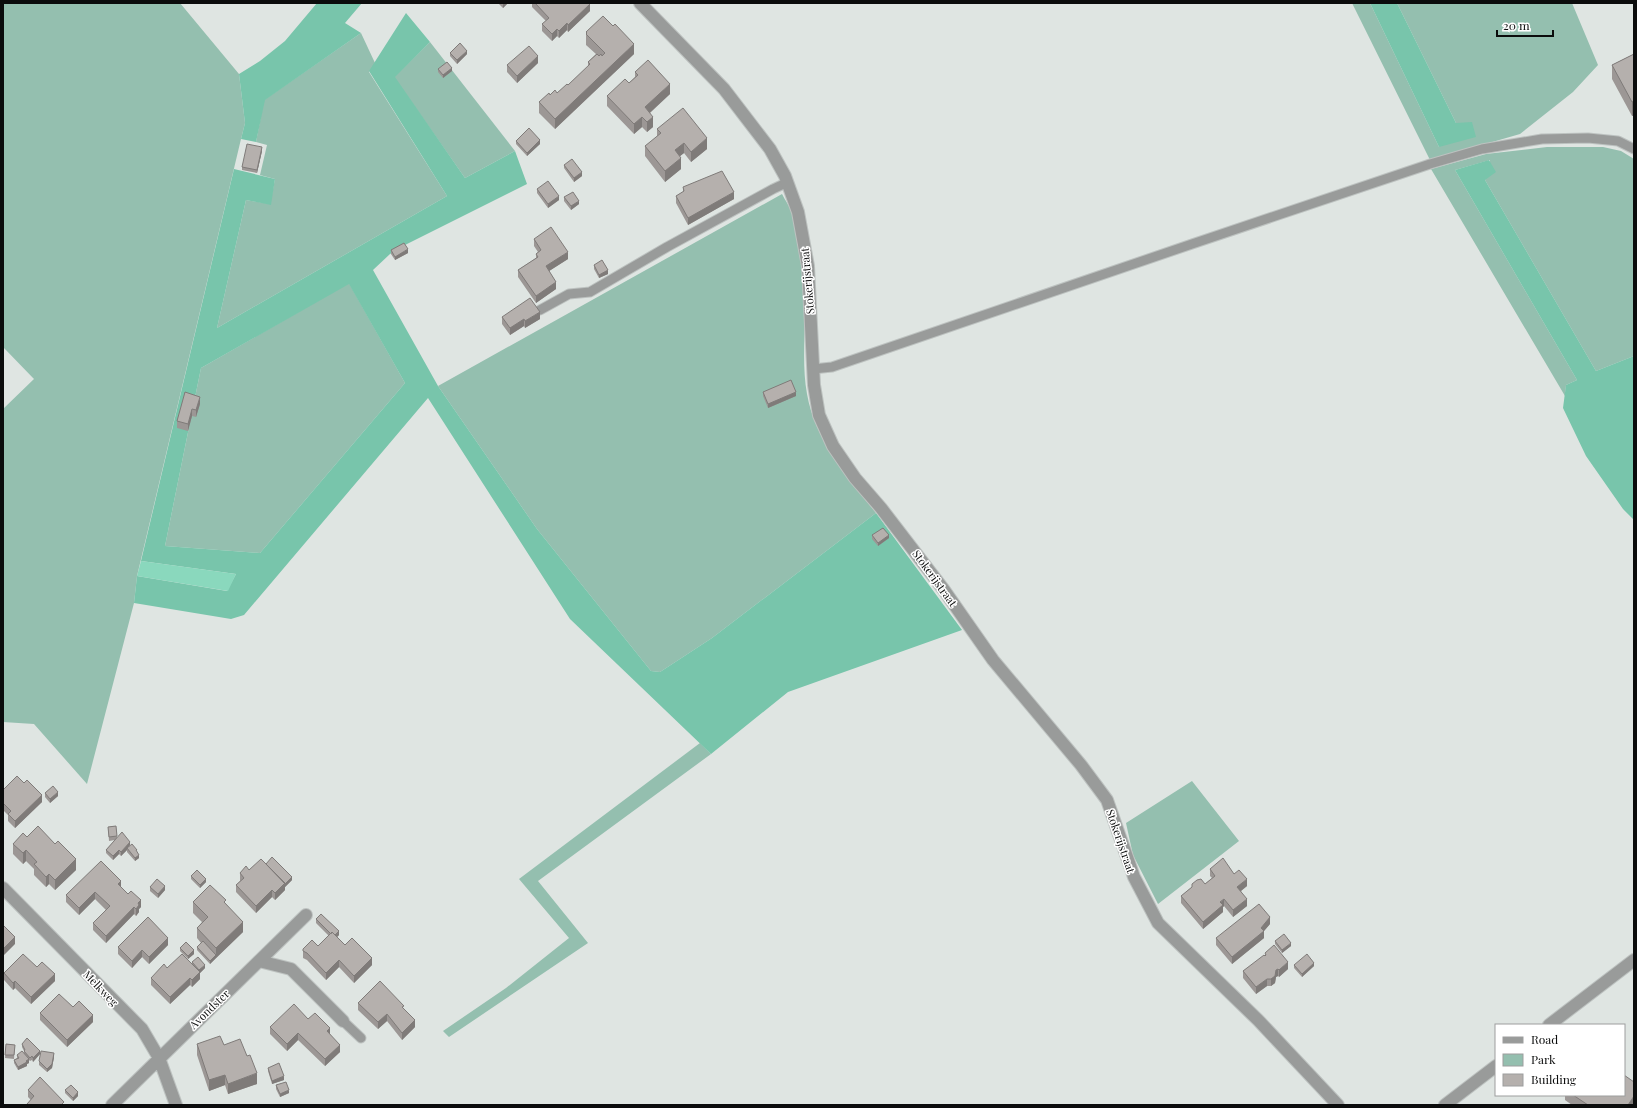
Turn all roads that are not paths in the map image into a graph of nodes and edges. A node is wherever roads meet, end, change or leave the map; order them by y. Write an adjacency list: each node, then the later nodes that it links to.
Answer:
1 (640, 3): 3 (street, Stokerijstraat)
2 (1634, 149): 5 (lane)
3 (788, 182): 4 (lane); 5 (street, Stokerijstraat)
4 (540, 310)
5 (813, 368): 17 (street, Stokerijstraat)
6 (3, 888): 13 (street, Melkweg)
7 (306, 915): 8 (street, Avondster)
8 (259, 960): 10 (street); 13 (street, Avondster)
9 (1634, 960): 11 (street)
10 (343, 1020): 12 (lane)
11 (1550, 1024)
12 (361, 1038)
13 (159, 1058): 15 (street, Avondster); 16 (street, Melkweg)
14 (1495, 1067): 18 (street)
15 (112, 1105)
16 (176, 1105)
17 (1338, 1105)
18 (1445, 1105)

